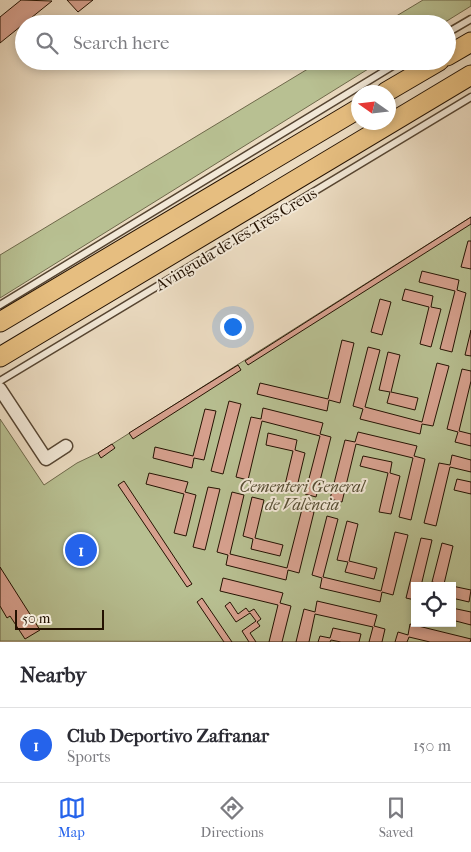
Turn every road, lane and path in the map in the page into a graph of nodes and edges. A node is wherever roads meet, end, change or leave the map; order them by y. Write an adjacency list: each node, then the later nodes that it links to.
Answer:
1 (471, 19): 2 (lane)
2 (456, 28)
3 (471, 42): 4 (main road)
4 (456, 51)
5 (387, 70): 11 (lane)
6 (423, 70): 8 (main road)
7 (471, 75): 13 (main road, Avinguda de les Tres Creus)
8 (396, 86)
9 (471, 96): 14 (lane, Avinguda de les Tres Creus)
10 (351, 113): 12 (main road)
11 (0, 305)
12 (0, 322)
13 (0, 357)
14 (0, 381)
15 (0, 389): 16 (street)
16 (66, 446)

